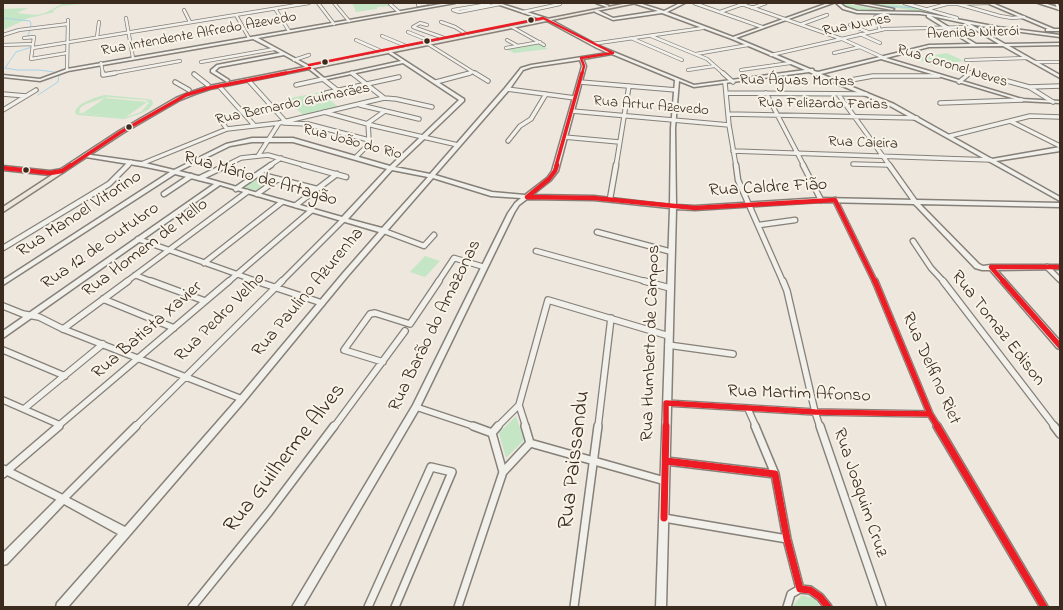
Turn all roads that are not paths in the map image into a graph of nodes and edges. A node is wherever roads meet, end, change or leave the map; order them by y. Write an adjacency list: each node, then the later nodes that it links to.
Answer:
1 (309, 3): 42 (street)
2 (318, 3): 57 (street)
3 (334, 3): 51 (street)
4 (429, 3): 26 (street); 27 (street)
5 (453, 3): 27 (street, Rua Intendente Alfredo Azevedo)
6 (598, 3): 28 (street)
7 (622, 3): 28 (main road)
8 (632, 3): 35 (main road); 38 (street)
9 (683, 3): 38 (street)
10 (694, 3): 39 (street)
11 (739, 3): 24 (street, Rua Coronel Neves)
12 (766, 3): 29 (street)
13 (831, 3): 50 (street)
14 (838, 3): 40 (street)
15 (857, 3): 30 (street)
16 (906, 3): 31 (street)
17 (989, 3): 25 (street); 45 (street)
18 (1040, 3): 32 (street)
19 (1056, 3): 32 (street)
20 (390, 4): 36 (street)
21 (490, 4): 22 (street)
22 (498, 4): 37 (street)
23 (560, 4): 37 (street)
24 (743, 4): 29 (street, Rua Coronel Neves); 39 (street)
25 (958, 4): 31 (street); 45 (street)
26 (418, 5)
27 (434, 6): 36 (street, Rua Intendente Alfredo Azevedo)
28 (607, 6): 49 (main road)
29 (752, 8): 50 (street, Rua Coronel Neves)
30 (885, 8): 40 (street); 48 (street)
31 (928, 9): 48 (street)
32 (1060, 9)
33 (184, 10): 54 (street)
34 (276, 10): 47 (street)
35 (596, 11): 38 (street); 49 (main road)
36 (399, 12): 51 (street, Rua Intendente Alfredo Azevedo)
37 (523, 12): 49 (street)
38 (662, 12): 65 (street); 85 (street)
39 (720, 12): 66 (street)
40 (878, 13): 41 (street); 52 (street)
41 (885, 14): 63 (street); 67 (street)
42 (236, 15): 54 (street); 82 (street)
43 (827, 15): 59 (street)
44 (294, 16): 47 (street)
45 (1024, 17): 68 (street)
46 (126, 18): 71 (street)
47 (280, 18): 70 (street)
48 (957, 18): 52 (street); 68 (street)
49 (546, 19): 62 (main road); 74 (main road); 95 (street)
50 (787, 19): 59 (street, Rua Coronel Neves); 66 (street)
51 (349, 21): 57 (street, Rua Intendente Alfredo Azevedo)
52 (962, 21): 64 (street); 76 (street)
53 (99, 22): 80 (street)
54 (190, 22): 71 (street)
55 (413, 22): 58 (street)
56 (441, 22): 74 (street)
57 (334, 24): 70 (street, Rua Intendente Alfredo Azevedo)
58 (418, 24): 60 (street); 83 (street)
59 (802, 24): 86 (street, Rua Coronel Neves)
60 (428, 25)
61 (850, 25): 73 (street)
62 (512, 27): 90 (street); 91 (main road)
63 (946, 27): 64 (street, Rua Nunes); 67 (street, Rua Nunes); 99 (street)
64 (972, 27): 100 (street)
65 (703, 28): 78 (street); 85 (street)
66 (762, 28): 85 (street)
67 (880, 30): 73 (street, Rua Nunes)
68 (1054, 30): 69 (street); 76 (street)
69 (1060, 30)
70 (289, 31): 82 (street, Rua Intendente Alfredo Azevedo)
71 (129, 32): 80 (street); 119 (street)
72 (408, 32): 91 (street)
73 (868, 32): 75 (street, Rua Nunes)
74 (466, 34): 83 (main road)
75 (860, 34): 86 (street, Rua Nunes); 92 (street)
76 (1060, 34)
77 (3, 35): 89 (street)
78 (650, 35): 84 (street); 115 (street)
79 (382, 36): 102 (street)
80 (97, 37): 89 (street)
81 (24, 38): 94 (street)
82 (251, 38): 101 (street); 109 (street, Rua Intendente Alfredo Azevedo)
83 (444, 38): 91 (main road)
84 (630, 38): 95 (street); 123 (street)
85 (732, 38): 98 (street); 117 (street)
86 (842, 39): 104 (street, Rua Coronel Neves); 117 (street, Rua Nunes)
87 (356, 40): 108 (street)
88 (507, 40): 103 (street)
89 (67, 42): 105 (street); 111 (street)
90 (540, 42): 97 (street); 103 (street)
91 (429, 43): 102 (main road); 110 (main road); 138 (street)
92 (880, 43)
93 (3, 44): 94 (street)
94 (33, 44): 105 (street)
95 (592, 44): 112 (street)
96 (1060, 44): 100 (street, Avenida Niterói)
97 (544, 45)
98 (748, 45): 115 (street); 117 (street)
99 (975, 45): 100 (street, Avenida Niterói); 118 (street, Avenida Niterói)
100 (1004, 45): 121 (street)
101 (269, 46): 107 (street); 107 (street)
102 (406, 46): 108 (main road)
103 (518, 46): 106 (street)
104 (860, 47): 113 (street); 118 (street, Rua Coronel Neves)
105 (33, 48): 111 (street)
106 (506, 48)
107 (274, 49): 114 (street)
108 (381, 51): 133 (main road)
109 (167, 52): 119 (street, Rua Intendente Alfredo Azevedo); 130 (street)
110 (388, 52): 126 (street); 133 (main road)
111 (67, 53): 134 (street)
112 (613, 53): 120 (street, Rua Paulino Azurenha); 150 (street)
113 (834, 53)
114 (284, 54): 122 (street); 151 (street)
115 (695, 54): 132 (street)
116 (309, 55): 122 (street)
117 (772, 55): 131 (street); 137 (street)
118 (882, 57): 141 (street, Avenida Niterói); 144 (street, Rua Coronel Neves)
119 (133, 58): 129 (street, Rua Intendente Alfredo Azevedo)
120 (581, 58): 155 (street, Rua Barão do Amazonas); 168 (street, Rua Paulino Azurenha)
121 (1026, 58): 124 (street); 127 (street)
122 (294, 60): 133 (street)
123 (682, 60)
124 (966, 60)
125 (180, 61): 130 (street)
126 (404, 62): 140 (street); 154 (street)
127 (1034, 62): 128 (street); 146 (street)
128 (1060, 62)
129 (101, 63): 130 (street); 134 (street, Rua Intendente Alfredo Azevedo)
130 (170, 63)
131 (790, 63): 136 (street); 137 (street)
132 (714, 66): 135 (street); 156 (street)
133 (308, 67): 147 (street); 149 (main road); 151 (main road)
134 (67, 70): 143 (street, Rua Intendente Alfredo Azevedo)
135 (688, 70)
136 (741, 70)
137 (810, 70): 141 (street); 156 (street)
138 (473, 72): 152 (street); 154 (street)
139 (971, 72): 158 (street)
140 (352, 73): 147 (street); 160 (street)
141 (818, 73): 157 (street); 165 (street)
142 (194, 74): 161 (street)
143 (3, 76)
144 (939, 76): 157 (street); 158 (street, Rua Coronel Neves)
145 (399, 77): 160 (street)
146 (1060, 77)
147 (323, 79): 162 (street); 171 (street)
148 (1000, 79): 167 (street)
149 (248, 80): 163 (main road); 202 (street)
150 (677, 80): 159 (street); 172 (street, Rua Humberto de Campos)
151 (227, 81): 161 (main road)
152 (488, 81)
153 (175, 82): 170 (street)
154 (436, 82): 211 (street, Rua Pedro Velho)
155 (580, 82): 164 (street); 182 (street, Rua Barão do Amazonas)
156 (733, 82): 159 (street)
157 (840, 82): 165 (street)
158 (959, 82): 183 (street, Rua Coronel Neves)
159 (725, 83): 174 (street, Rua Joaquim Cruz)
160 (366, 84): 171 (street); 181 (street)
161 (208, 85): 170 (main road)
162 (296, 85)
163 (219, 86): 206 (street); 221 (main road)
164 (629, 86): 172 (street); 194 (street)
165 (849, 86): 179 (street)
166 (1060, 86): 167 (street)
167 (1029, 87): 184 (street)
168 (507, 89): 177 (street); 216 (street, Rua Paulino Azurenha)
169 (36, 90): 180 (street)
170 (189, 90): 235 (main road)
171 (337, 90): 173 (street)
172 (676, 90): 201 (street, Rua Humberto de Campos)
173 (326, 92)
174 (727, 93): 175 (street, Rua Águas Mortas); 193 (street, Rua Joaquim Cruz)
175 (766, 93): 178 (street, Rua Águas Mortas); 195 (street)
176 (3, 94): 180 (street)
177 (546, 94): 182 (street); 214 (street)
178 (838, 94): 179 (street, Rua Águas Mortas); 196 (street)
179 (866, 94): 199 (street)
180 (24, 97): 188 (street)
181 (384, 98): 187 (street, Rua Bernardo Guimarães); 189 (street)
182 (575, 98): 191 (street, Rua Barão do Amazonas)
183 (1022, 100): 184 (street, Rua Coronel Neves); 185 (street)
184 (1053, 102): 186 (street, Rua Coronel Neves)
185 (940, 103)
186 (1060, 103)
187 (357, 104): 190 (street); 192 (street, Rua Bernardo Guimarães)
188 (5, 107)
189 (432, 107)
190 (385, 111): 200 (street); 205 (street)
191 (572, 111): 194 (street, Rua Artur Azevedo); 210 (street, Rua Barão do Amazonas)
192 (323, 112): 202 (street, Rua Bernardo Guimarães); 205 (street)
193 (728, 114): 195 (street, Rua Felizardo Farias); 207 (street, Rua Joaquim Cruz)
194 (624, 116): 201 (street, Rua Artur Azevedo); 215 (street)
195 (777, 116): 196 (street, Rua Felizardo Farias); 220 (street)
196 (855, 117): 199 (street, Rua Felizardo Farias); 224 (street)
197 (1060, 117): 203 (street)
198 (219, 118): 208 (street)
199 (918, 118): 209 (street)
200 (419, 119)
201 (674, 120): 207 (street, Rua Artur Azevedo); 260 (street, Rua Humberto de Campos)
202 (285, 121): 204 (street, Rua Bernardo Guimarães)
203 (1010, 121): 209 (street); 217 (street)
204 (279, 123): 206 (street, Rua Bernardo Guimarães); 212 (street); 213 (street)
205 (368, 123): 211 (street); 213 (street)
206 (254, 125): 208 (street, Rua Bernardo Guimarães)
207 (729, 125): 219 (street, Rua Joaquim Cruz)
208 (227, 129): 228 (street, Rua Bernardo Guimarães)
209 (950, 136): 226 (street)
210 (564, 137): 215 (street); 249 (street, Rua Barão do Amazonas)
211 (422, 138): 216 (street); 232 (street, Rua Pedro Velho)
212 (269, 140): 222 (street); 223 (street, Rua João do Rio); 234 (street, Rua João do Rio)
213 (369, 140): 223 (street)
214 (508, 141)
215 (619, 142): 250 (street)
216 (458, 145): 240 (street, Rua Paulino Azurenha)
217 (1060, 146)
218 (1060, 149): 226 (street)
219 (733, 151): 220 (street, Rua Caieira); 259 (street, Rua Joaquim Cruz)
220 (798, 154): 224 (street, Rua Caieira); 252 (street)
221 (86, 155): 227 (street, Rua Mário de Artagão); 233 (main road)
222 (258, 156): 225 (street); 241 (street)
223 (356, 157): 232 (street, Rua João do Rio)
224 (884, 157): 226 (street, Rua Caieira); 230 (street)
225 (281, 158): 236 (street); 237 (street)
226 (992, 160): 251 (street)
227 (131, 162): 228 (street, Rua Mário de Artagão); 271 (street)
228 (141, 164): 234 (street, Rua Mário de Artagão)
229 (853, 164): 230 (street)
230 (889, 165): 255 (street)
231 (3, 168): 235 (street)
232 (391, 168): 240 (street, Rua João do Rio); 263 (street, Rua Pedro Velho)
233 (62, 171): 235 (street); 261 (main road)
234 (174, 172): 238 (street, Rua Mário de Artagão); 283 (street, Rua Manoel Vitorino)
235 (50, 173): 256 (main road)
236 (258, 174): 242 (street); 244 (street)
237 (336, 174): 239 (street); 245 (street)
238 (191, 176): 241 (street, Rua Mário de Artagão); 247 (street)
239 (346, 176)
240 (432, 176): 249 (street, Rua João do Rio); 266 (street, Rua Paulino Azurenha)
241 (200, 178): 243 (street, Rua Mário de Artagão)
242 (278, 179): 245 (street); 248 (street)
243 (218, 184): 244 (street, Rua Mário de Artagão); 269 (street, Rua 12 de Outubro)
244 (236, 189): 246 (street, Rua Mário de Artagão)
245 (317, 189): 257 (street)
246 (247, 192): 248 (street, Rua Mário de Artagão); 272 (street, Rua Homem de Mello)
247 (164, 194)
248 (257, 194): 254 (street, Rua Mário de Artagão)
249 (527, 197): 250 (street, Rua Caldre Fião); 279 (street, Rua Barão do Amazonas)
250 (610, 199): 260 (street, Rua Caldre Fião)
251 (1060, 199)
252 (821, 200): 253 (street, Rua Caldre Fião); 259 (street, Rua Caldre Fião)
253 (835, 200): 255 (street, Rua Caldre Fião); 314 (street, Rua Delfino Riet)
254 (282, 202): 257 (street, Rua Mário de Artagão); 275 (street)
255 (916, 203): 258 (street, Rua Caldre Fião); 276 (street)
256 (3, 204)
257 (296, 205): 262 (street, Rua Mário de Artagão)
258 (1060, 205)
259 (750, 206): 260 (street, Rua Caldre Fião); 265 (street, Rua Joaquim Cruz)
260 (673, 207): 274 (street, Rua Humberto de Campos)
261 (3, 210)
262 (312, 210): 263 (street, Rua Mário de Artagão); 280 (street, Rua Batista Xavier)
263 (344, 219): 266 (street, Rua Mário de Artagão); 284 (street, Rua Pedro Velho)
264 (795, 220): 265 (street)
265 (759, 225): 313 (street, Rua Joaquim Cruz)
266 (384, 231): 268 (street, Rua Mário de Artagão); 288 (street, Rua Paulino Azurenha)
267 (597, 232): 274 (street)
268 (434, 235)
269 (138, 239): 272 (street); 290 (street, Rua 12 de Outubro)
270 (913, 241): 317 (street, Rua Tomaz Edison)
271 (3, 248)
272 (169, 250): 275 (street); 281 (street, Rua Homem de Mello)
273 (536, 251): 285 (street)
274 (672, 252): 285 (street, Rua Humberto de Campos)
275 (204, 263): 280 (street)
276 (991, 267): 277 (street); 299 (street)
277 (1047, 267): 278 (street); 282 (street)
278 (1060, 267)
279 (484, 268): 303 (street); 310 (street, Rua Barão do Amazonas)
280 (235, 274): 284 (street); 287 (street, Rua Batista Xavier)
281 (135, 275): 286 (street, Rua Homem de Mello); 287 (street)
282 (1060, 280)
283 (3, 283)
284 (275, 287): 288 (street); 305 (street, Rua Pedro Velho)
285 (670, 288): 296 (street, Rua Humberto de Campos)
286 (103, 299): 292 (street, Rua Homem de Mello); 293 (street)
287 (205, 301): 293 (street, Rua Batista Xavier)
288 (322, 303): 306 (street, Rua Paulino Azurenha)
289 (4, 307): 290 (street)
290 (30, 315): 292 (street); 295 (street, Rua 12 de Outubro)
291 (611, 318): 296 (street); 309 (street); 319 (street, Rua Paissandu)
292 (63, 328): 297 (street)
293 (174, 328): 302 (street, Rua Batista Xavier)
294 (405, 331): 303 (street, Rua Guilherme Alves)
295 (3, 335)
296 (669, 336): 298 (street, Rua Humberto de Campos)
297 (104, 344): 302 (street); 304 (street)
298 (668, 345): 301 (street); 308 (street, Rua Humberto de Campos)
299 (1060, 346)
300 (3, 350): 304 (street)
301 (733, 354)
302 (138, 359): 305 (street); 315 (street, Rua Batista Xavier)
303 (383, 362): 332 (street, Rua Guilherme Alves)
304 (65, 376): 311 (street)
305 (186, 378): 306 (street); 325 (street, Rua Pedro Velho)
306 (242, 399): 327 (street, Rua Paulino Azurenha)
307 (3, 400): 311 (street)
308 (666, 403): 312 (street, Rua Martim Afonso); 320 (street, Rua Humberto de Campos)
309 (519, 405): 316 (street); 318 (street)
310 (416, 407): 316 (street); 333 (street, Rua Barão do Amazonas)
311 (25, 408): 315 (street)
312 (748, 409): 313 (street, Rua Martim Afonso); 323 (street)
313 (815, 412): 314 (street, Rua Martim Afonso); 341 (street, Rua Joaquim Cruz)
314 (930, 414): 342 (street, Rua Delfino Riet)
315 (60, 425): 321 (street, Rua Batista Xavier)
316 (492, 433): 322 (street)
317 (1060, 434)
318 (530, 443): 319 (street); 322 (street)
319 (594, 462): 324 (street); 337 (street, Rua Paissandu)
320 (666, 462): 323 (street); 324 (street, Rua Humberto de Campos)
321 (4, 471): 325 (street)
322 (503, 472): 336 (street)
323 (775, 474): 328 (street)
324 (665, 481): 326 (street, Rua Humberto de Campos)
325 (63, 499): 327 (street); 329 (street, Rua Pedro Velho)
326 (664, 518): 328 (street); 338 (street, Rua Humberto de Campos)
327 (125, 532): 331 (street, Rua Paulino Azurenha)
328 (787, 539): 330 (street)
329 (3, 560)
330 (800, 589): 339 (street); 340 (street)
331 (60, 607)
332 (192, 607)
333 (297, 607)
334 (368, 607): 335 (street)
335 (395, 607)
336 (458, 607)
337 (574, 607)
338 (662, 607)
339 (787, 607)
340 (828, 607)
341 (882, 607)
342 (1044, 607)

